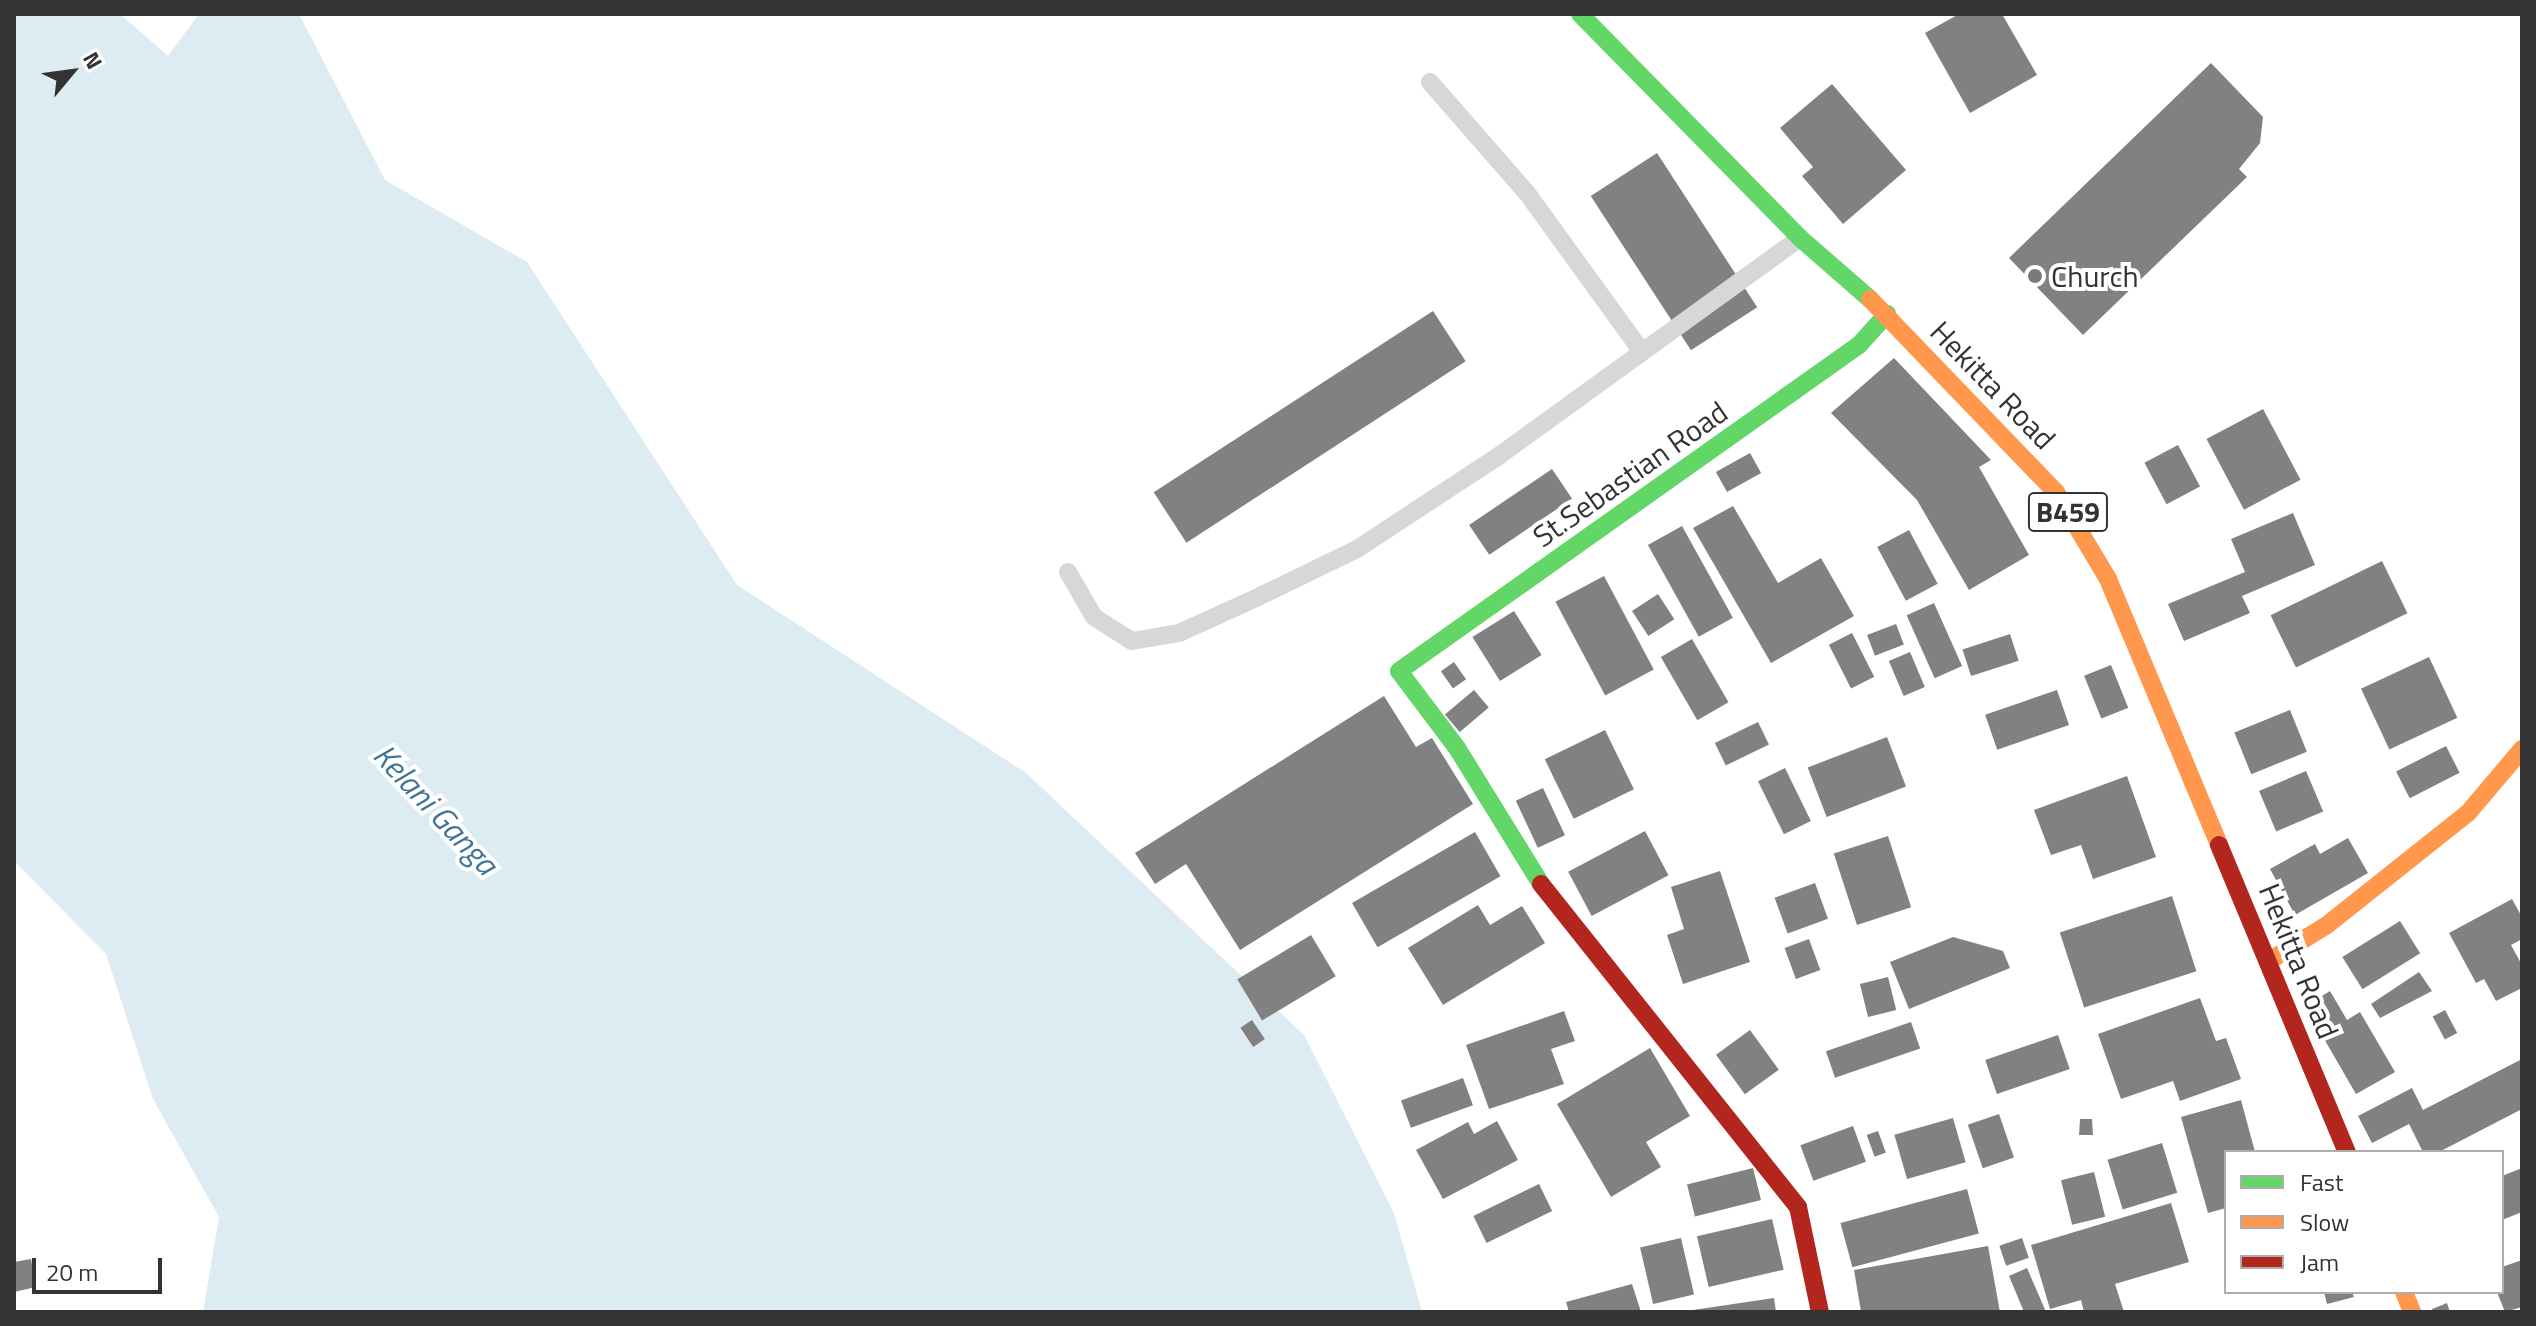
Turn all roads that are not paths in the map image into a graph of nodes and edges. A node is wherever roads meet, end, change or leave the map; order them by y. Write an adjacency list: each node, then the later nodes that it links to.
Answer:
1 (1580, 14): 3 (street, Hekitta Road / B459)
2 (1430, 82): 5 (lane)
3 (1800, 238): 4 (street, Hekitta Road / B459); 5 (lane)
4 (1887, 314): 8 (street, Hekitta Road / B459); 10 (street, St.Sebastian Road)
5 (1642, 352): 6 (lane)
6 (1068, 572)
7 (2522, 749): 8 (street)
8 (2269, 961): 9 (street, Hekitta Road / B459)
9 (2346, 1150)
10 (1820, 1312)

